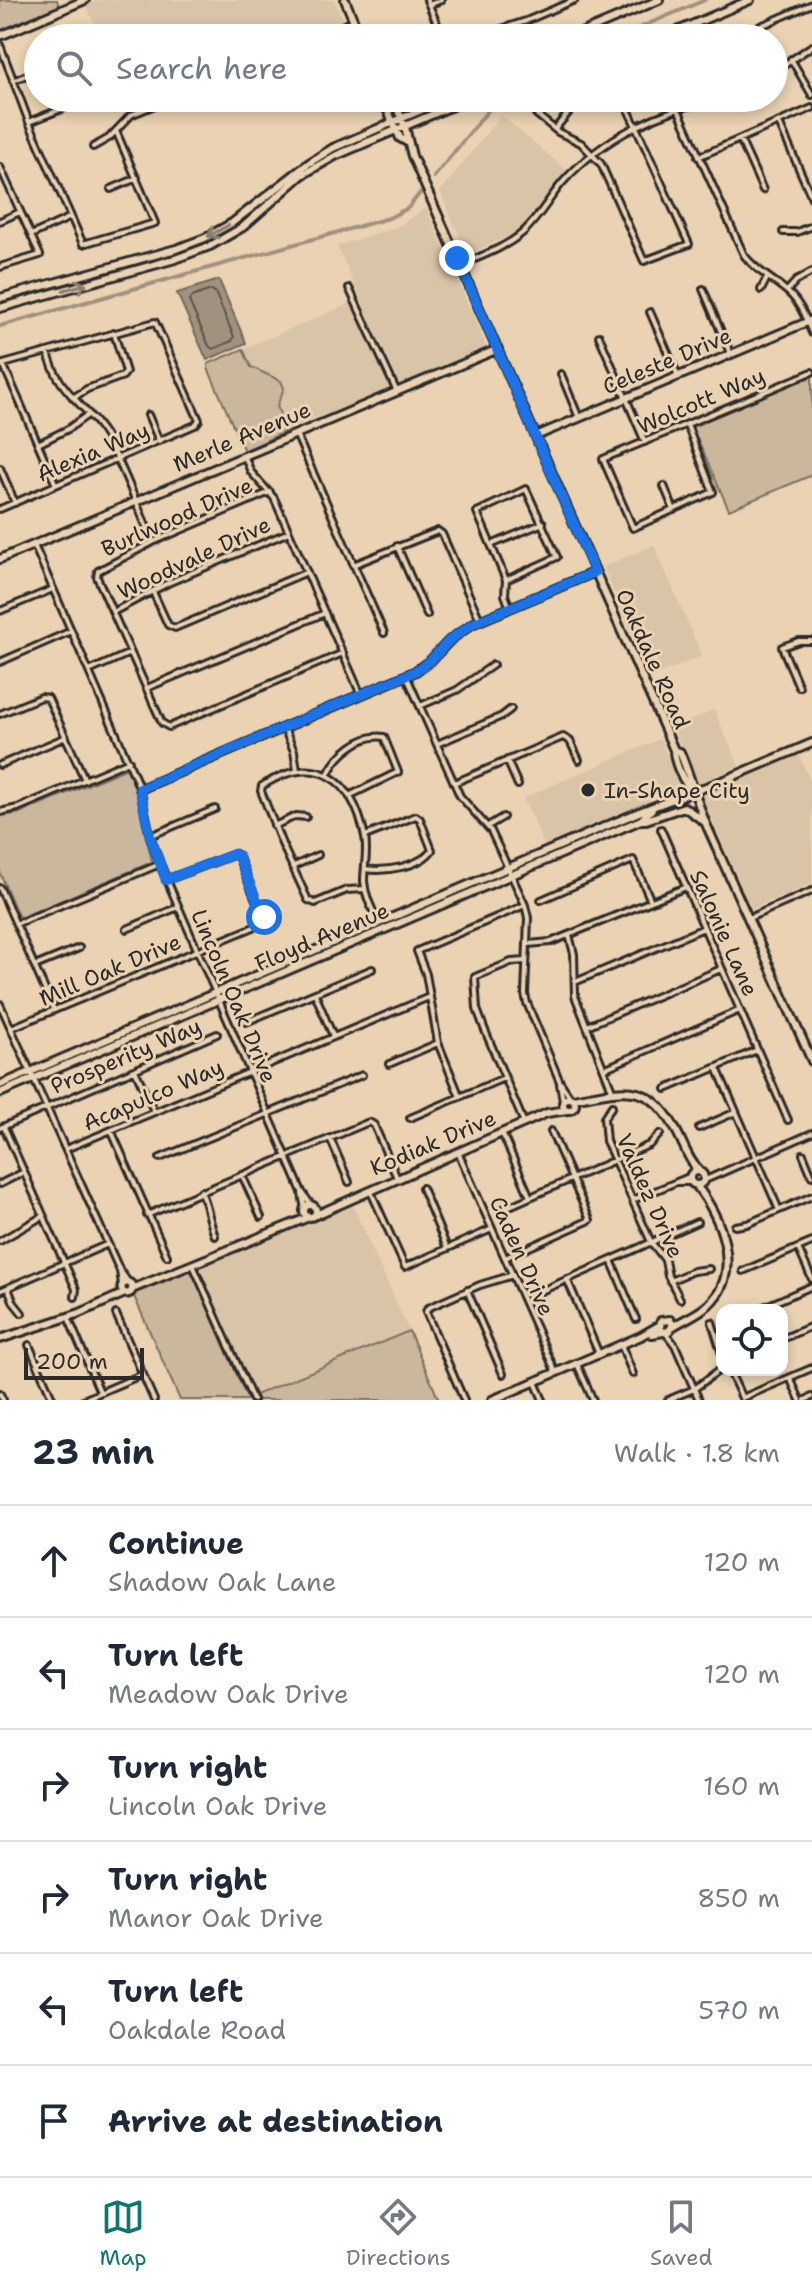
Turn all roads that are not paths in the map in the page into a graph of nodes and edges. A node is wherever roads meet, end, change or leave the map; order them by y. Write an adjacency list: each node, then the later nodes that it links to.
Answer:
1 (85, 0): 10 (street)
2 (345, 0): 9 (street)
3 (441, 0): 7 (street)
4 (575, 0): 14 (street)
5 (659, 0): 15 (street)
6 (750, 0): 16 (street)
7 (428, 2): 13 (street)
8 (812, 4): 17 (street)
9 (353, 21): 11 (street); 12 (street)
10 (28, 24)
11 (346, 24)
12 (354, 24)
13 (437, 24)
14 (517, 24)
15 (602, 24)
16 (694, 24)
17 (766, 24)
18 (24, 26): 19 (street)
19 (0, 36)
20 (0, 45): 25 (street)
21 (812, 46): 22 (street)
22 (791, 59): 23 (street); 26 (street)
23 (788, 61)
24 (24, 76): 25 (street)
25 (13, 81): 28 (street)
26 (812, 95)
27 (812, 108): 44 (street)
28 (24, 109)
29 (25, 112): 42 (street)
30 (54, 112): 42 (street)
31 (138, 112): 49 (street)
32 (388, 112): 43 (street, Oakdale Road)
33 (399, 112): 41 (street, Oakdale Road)
34 (415, 112): 41 (street)
35 (439, 112): 45 (street)
36 (569, 112): 47 (street)
37 (629, 112): 46 (street)
38 (671, 112): 46 (street)
39 (679, 112): 54 (street)
40 (536, 114): 47 (street)
41 (401, 118): 43 (street); 45 (street, Oakdale Road)
42 (29, 122): 61 (street)
43 (392, 122): 48 (street, Oakdale Road); 74 (street, one-way to 74)
44 (779, 123): 50 (street); 59 (street)
45 (405, 127): 48 (street); 51 (street, Oakdale Road)
46 (636, 127): 53 (street); 53 (street)
47 (554, 129): 53 (street)
48 (396, 130): 51 (street, Oakdale Road); 75 (street, one-way to 48)
49 (116, 131): 52 (street); 56 (street)
50 (740, 139): 54 (street); 58 (street)
51 (407, 142): 66 (street, Oakdale Road)
52 (93, 147)
53 (593, 155): 66 (street)
54 (698, 157): 69 (street)
55 (1, 171): 60 (street)
56 (137, 178): 57 (street); 61 (street)
57 (111, 189)
58 (763, 190)
59 (812, 198)
60 (20, 212): 62 (street); 65 (street)
61 (71, 217): 65 (street)
62 (0, 221)
63 (812, 226): 64 (street)
64 (783, 232)
65 (31, 235): 67 (street)
66 (460, 265): 81 (street, Oakdale Road)
67 (0, 267)
68 (812, 272): 73 (street)
69 (767, 278): 72 (street); 73 (street)
70 (349, 288): 88 (street)
71 (703, 289): 83 (street)
72 (761, 290)
73 (787, 291): 77 (street)
74 (0, 298)
75 (0, 308)
76 (650, 312): 87 (street)
77 (810, 321): 79 (street); 83 (street, Celeste Drive)
78 (114, 333): 82 (street); 90 (street); 97 (street, Alexia Way)
79 (812, 333)
80 (599, 336): 89 (street)
81 (498, 349): 88 (street, Merle Avenue); 96 (street, Oakdale Road)
82 (48, 352): 84 (street); 90 (street)
83 (730, 354): 87 (street, Celeste Drive)
84 (2, 365): 99 (street)
85 (812, 372): 94 (street, Wolcott Way)
86 (561, 374): 93 (street)
87 (678, 376): 89 (street, Celeste Drive)
88 (397, 392): 95 (street, Merle Avenue)
89 (625, 398): 93 (street, Celeste Drive); 98 (street)
90 (72, 399): 91 (street)
91 (89, 414): 99 (street); 101 (street)
92 (148, 415): 97 (street)
93 (579, 418): 96 (street, Celeste Drive)
94 (687, 425): 98 (street, Wolcott Way); 109 (street)
95 (296, 434): 100 (street, Merle Avenue); 117 (street)
96 (536, 436): 119 (street, Oakdale Road)
97 (159, 441): 101 (street, Alexia Way)
98 (645, 442): 109 (street, Wolcott Way)
99 (38, 444): 103 (street)
100 (244, 455): 105 (street); 106 (street, Merle Avenue)
101 (116, 459): 103 (street, Alexia Way); 106 (street)
102 (0, 468): 107 (street)
103 (56, 485): 107 (street, Alexia Way)
104 (664, 486): 109 (street)
105 (270, 492): 111 (street); 112 (street, Burlwood Drive)
106 (135, 501): 112 (street); 113 (street, Merle Avenue)
107 (15, 503): 108 (street, Alexia Way)
108 (0, 509)
109 (675, 510)
110 (543, 523): 114 (street); 114 (street); 120 (street)
111 (289, 532): 118 (street); 122 (street, Woodvale Drive)
112 (153, 542): 125 (street, Burlwood Drive)
113 (34, 545): 116 (street, Merle Avenue); 121 (street, Lincoln Oak Drive)
114 (491, 545): 120 (street)
115 (397, 546): 117 (street); 127 (street); 128 (street)
116 (0, 559)
117 (353, 565): 130 (street)
118 (307, 572): 122 (street); 126 (street)
119 (595, 572): 123 (street); 158 (street, Oakdale Road)
120 (506, 580): 123 (street)
121 (53, 589): 124 (street); 129 (street, Lincoln Oak Drive)
122 (153, 592): 125 (street, Woodvale Drive)
123 (510, 608): 128 (street)
124 (0, 611)
125 (112, 613): 132 (street)
126 (325, 613): 133 (street); 139 (street)
127 (427, 615)
128 (480, 620): 137 (street)
129 (71, 631): 134 (street); 136 (street, Lincoln Oak Drive)
130 (384, 633)
131 (812, 641): 138 (street)
132 (130, 653): 136 (street); 139 (street)
133 (343, 653): 139 (street); 140 (street)
134 (0, 662)
135 (493, 665): 141 (street)
136 (89, 671): 150 (street, Lincoln Oak Drive)
137 (406, 675): 140 (street); 141 (street)
138 (799, 687)
139 (146, 689)
140 (361, 695): 144 (street)
141 (420, 706): 147 (street)
142 (511, 709): 147 (street)
143 (0, 714): 145 (street)
144 (284, 728): 152 (street); 157 (street)
145 (66, 737): 151 (street); 154 (street)
146 (812, 743): 158 (street, Floyd Avenue)
147 (437, 744): 155 (street)
148 (507, 760): 149 (street); 155 (street); 156 (street)
149 (579, 760)
150 (129, 761): 154 (street); 157 (street, Lincoln Oak Drive)
151 (0, 765)
152 (297, 770): 153 (street); 167 (street)
153 (328, 774): 159 (street); 159 (street)
154 (85, 780): 162 (street)
155 (454, 783): 168 (street)
156 (518, 785)
157 (140, 789): 170 (street, Lincoln Oak Drive)
158 (693, 791): 160 (street, Floyd Avenue); 166 (street, Oakdale Road)
159 (349, 796): 171 (street)
160 (654, 807): 165 (street, Floyd Avenue); 176 (street, Floyd Avenue)
161 (215, 809): 170 (street)
162 (0, 812)
163 (306, 817): 167 (street)
164 (503, 817): 168 (street)
165 (641, 820): 166 (street); 176 (street, Floyd Avenue)
166 (706, 824): 186 (street, Oakdale Road)
167 (274, 826): 174 (street)
168 (488, 826): 176 (street)
169 (661, 829): 178 (street, Salonie Lane)
170 (150, 836): 173 (street, Lincoln Oak Drive)
171 (365, 836): 175 (street); 175 (street)
172 (318, 855): 174 (street)
173 (160, 864): 177 (street, Lincoln Oak Drive); 187 (street)
174 (292, 867): 180 (street)
175 (365, 869): 180 (street)
176 (510, 873): 184 (street); 188 (street, Floyd Avenue)
177 (166, 880): 185 (street, Lincoln Oak Drive); 194 (street, Mill Oak Drive)
178 (686, 887): 183 (street); 189 (street, Salonie Lane)
179 (0, 888): 187 (street)
180 (365, 889): 188 (street)
181 (812, 891): 186 (street)
182 (541, 900): 183 (street)
183 (651, 901): 191 (street)
184 (525, 905): 192 (street); 202 (street)
185 (178, 907): 190 (street); 194 (street, Lincoln Oak Drive)
186 (749, 918): 213 (street, Oakdale Road)
187 (16, 924): 196 (street)
188 (380, 928): 201 (street, Floyd Avenue)
189 (704, 928): 198 (street, Salonie Lane); 199 (street)
190 (127, 929)
191 (569, 935): 192 (street); 199 (street)
192 (527, 944): 195 (street)
193 (79, 948): 196 (street)
194 (198, 951): 201 (street, Lincoln Oak Drive); 204 (street, Mill Oak Drive)
195 (526, 961): 221 (street); 227 (street)
196 (35, 966): 204 (street)
197 (372, 969): 200 (street)
198 (721, 969): 205 (street, Salonie Lane); 207 (street)
199 (575, 982): 207 (street)
200 (315, 993): 206 (street); 210 (street)
201 (218, 997): 218 (street, Lincoln Oak Drive); 219 (street, Floyd Avenue)
202 (429, 997): 210 (street, Acapulco Way); 211 (street)
203 (0, 1004): 208 (street)
204 (54, 1010): 208 (street, Mill Oak Drive)
205 (740, 1010): 212 (street, Salonie Lane); 215 (street)
206 (246, 1022)
207 (587, 1026): 215 (street)
208 (11, 1028): 219 (street)
209 (217, 1034): 217 (street, Prosperity Way)
210 (333, 1036): 218 (street, Acapulco Way)
211 (438, 1043): 214 (street); 226 (street)
212 (757, 1050): 216 (street); 234 (street, Salonie Lane)
213 (812, 1061)
214 (389, 1064)
215 (605, 1068): 224 (street)
216 (717, 1068): 223 (street); 231 (street)
217 (135, 1070): 229 (street, Prosperity Way); 230 (street)
218 (250, 1071): 230 (street, Acapulco Way); 232 (street, Lincoln Oak Drive)
219 (33, 1075): 222 (street, Floyd Avenue); 225 (street, Floyd Avenue); 229 (street)
220 (362, 1075): 232 (street)
221 (504, 1078): 226 (street); 235 (street)
222 (0, 1085)
223 (666, 1089)
224 (612, 1090): 227 (street, Kodiak Drive); 255 (street, Kodiak Drive)
225 (0, 1093)
226 (460, 1097): 233 (street)
227 (569, 1103): 235 (street, Kodiak Drive)
228 (612, 1106): 250 (street, Valdez Drive)
229 (48, 1108): 236 (street, Prosperity Way); 244 (street)
230 (155, 1112): 238 (street, Acapulco Way)
231 (736, 1112): 237 (street); 248 (street)
232 (268, 1113): 247 (street, Lincoln Oak Drive); 249 (street)
233 (410, 1118)
234 (788, 1120)
235 (524, 1123): 240 (street, Kodiak Drive)
236 (2, 1128): 251 (street)
237 (699, 1128)
238 (111, 1130): 244 (street, Acapulco Way); 268 (street)
239 (551, 1131): 256 (street)
240 (502, 1133): 245 (street, Kodiak Drive); 263 (street)
241 (812, 1133): 248 (street)
242 (660, 1134): 250 (street)
243 (330, 1138): 247 (street); 254 (street); 257 (street)
244 (66, 1149): 278 (street)
245 (458, 1152): 254 (street, Kodiak Drive); 273 (street, Caden Drive)
246 (803, 1154): 253 (street)
247 (286, 1156): 252 (street); 267 (street, Lincoln Oak Drive)
248 (756, 1157): 255 (street); 266 (street)
249 (160, 1158)
250 (614, 1160): 256 (street); 264 (street, Valdez Drive)
251 (24, 1172): 258 (street); 269 (street)
252 (242, 1174): 261 (street); 270 (street)
253 (812, 1176)
254 (397, 1178): 260 (street, Kodiak Drive)
255 (697, 1178): 264 (street); 307 (street, Kodiak Drive)
256 (571, 1179): 263 (street); 282 (street)
257 (349, 1182)
258 (0, 1184)
259 (422, 1188): 279 (street)
260 (370, 1190): 267 (street, Kodiak Drive); 279 (street)
261 (201, 1191): 268 (street); 274 (street)
262 (812, 1196): 266 (street)
263 (530, 1197): 265 (street)
264 (633, 1200): 276 (street, Valdez Drive)
265 (503, 1209)
266 (779, 1210): 272 (street)
267 (310, 1211): 285 (street)
268 (147, 1215): 281 (street)
269 (44, 1216): 275 (street); 284 (street)
270 (261, 1217)
271 (697, 1222): 276 (street)
272 (735, 1226)
273 (492, 1229): 279 (street); 282 (street, Caden Drive)
274 (215, 1236)
275 (0, 1241)
276 (651, 1242): 283 (street); 291 (street, Valdez Drive)
277 (812, 1242): 280 (street)
278 (108, 1244): 284 (street); 293 (street)
279 (447, 1248)
280 (798, 1248): 287 (street); 290 (street)
281 (167, 1256)
282 (505, 1258): 288 (street, Caden Drive)
283 (611, 1260): 289 (street); 304 (street)
284 (65, 1263): 294 (street); 298 (street)
285 (193, 1265): 293 (street); 333 (street)
286 (709, 1269): 291 (street)
287 (743, 1271)
288 (513, 1275): 295 (street); 317 (street, Caden Drive)
289 (567, 1279): 297 (street); 313 (street)
290 (812, 1279)
291 (670, 1281): 299 (street, Valdez Drive)
292 (812, 1286): 300 (street)
293 (127, 1287): 303 (street)
294 (8, 1288): 296 (street); 301 (street)
295 (467, 1290): 319 (street); 334 (street)
296 (0, 1291)
297 (539, 1292)
298 (75, 1297)
299 (680, 1299)
300 (771, 1304)
301 (22, 1313)
302 (116, 1314): 318 (street)
303 (68, 1317): 310 (street); 325 (street)
304 (636, 1319)
305 (712, 1322): 308 (street)
306 (812, 1326): 309 (street)
307 (667, 1327): 312 (street, Kodiak Drive); 324 (street)
308 (716, 1335)
309 (788, 1336)
310 (0, 1339)
311 (29, 1345): 330 (street)
312 (621, 1345): 313 (street, Kodiak Drive); 320 (street)
313 (599, 1354): 314 (street, Kodiak Drive)
314 (577, 1364): 317 (street, Kodiak Drive); 337 (street)
315 (812, 1368): 322 (street)
316 (716, 1372): 324 (street)
317 (556, 1373): 323 (street, Kodiak Drive)
318 (143, 1374): 325 (street); 332 (street)
319 (503, 1374)
320 (633, 1374)
321 (732, 1376): 328 (street)
322 (790, 1378): 328 (street); 340 (street)
323 (535, 1382): 335 (street, Kodiak Drive); 336 (street)
324 (694, 1389): 338 (street); 339 (street)
325 (100, 1392): 331 (street)
326 (0, 1394): 329 (street)
327 (812, 1397): 340 (street)
328 (742, 1398)
329 (3, 1400)
330 (53, 1400)
331 (83, 1400)
332 (154, 1400)
333 (253, 1400)
334 (464, 1400)
335 (492, 1400)
336 (543, 1400)
337 (593, 1400)
338 (668, 1400)
339 (699, 1400)
340 (803, 1400)

